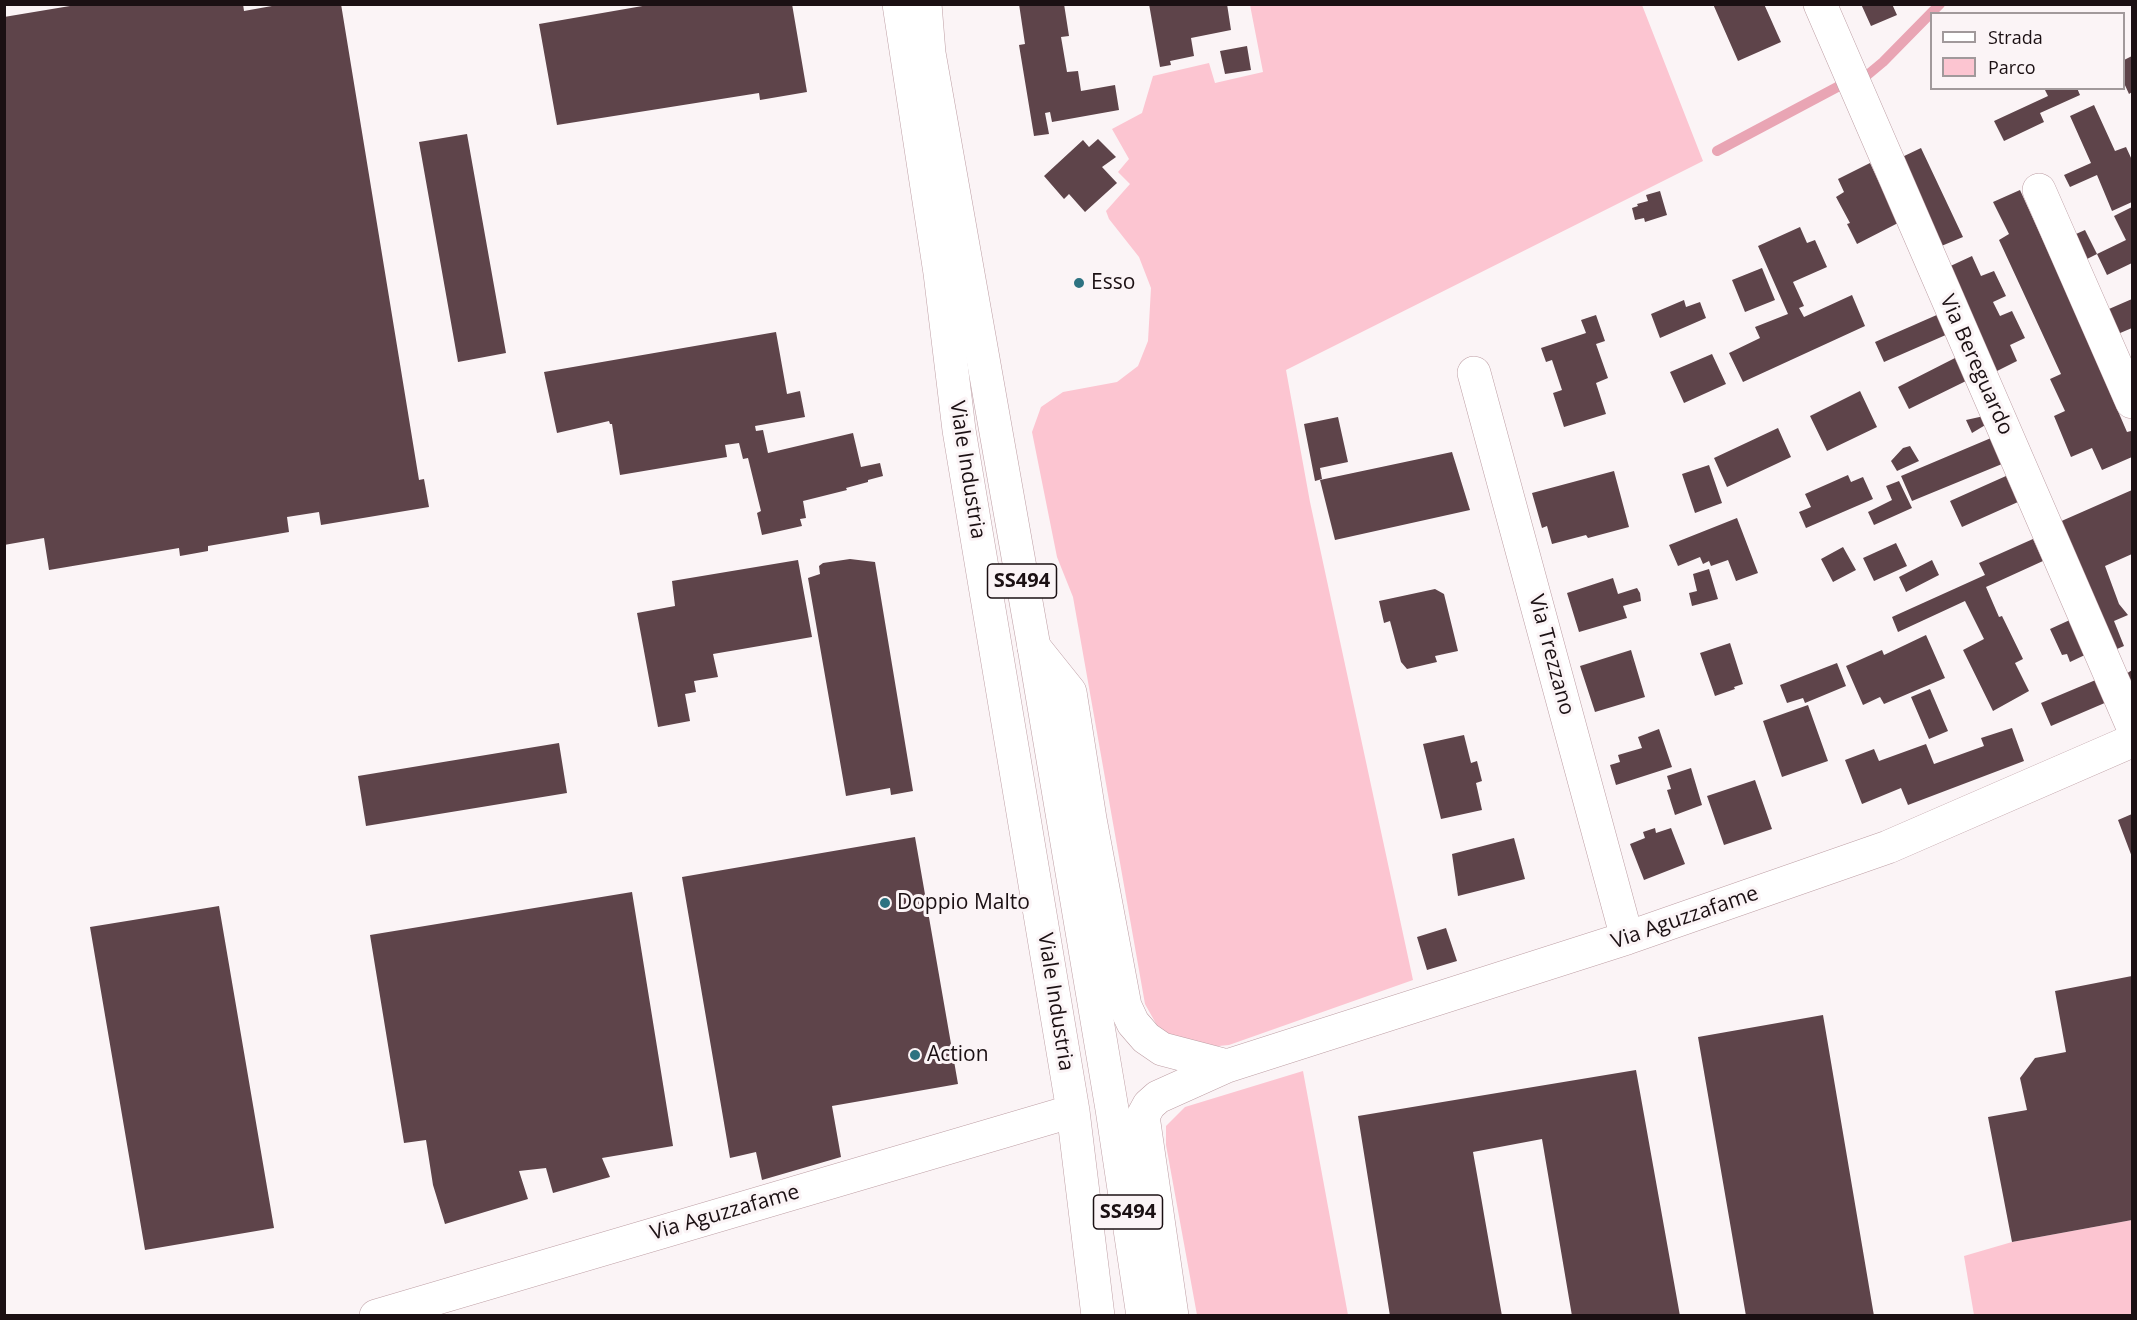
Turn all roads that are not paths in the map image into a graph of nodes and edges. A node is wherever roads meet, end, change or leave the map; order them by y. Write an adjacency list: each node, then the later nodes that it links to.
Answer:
1 (899, 4): 14 (street, Viale Industria)
2 (914, 4): 5 (street, Viale Industria / SS494)
3 (925, 4): 5 (street, Viale Industria / SS494)
4 (1820, 4): 10 (street, Via Bereguardo)
5 (928, 53): 9 (street, Viale Industria / SS494)
6 (2039, 190): 8 (street)
7 (1474, 373): 12 (street, Via Trezzano)
8 (2133, 402)
9 (1034, 647): 13 (street); 17 (street, Viale Industria / SS494)
10 (2133, 725)
11 (2133, 741): 12 (street, Via Aguzzafame)
12 (1627, 938): 13 (street, Via Aguzzafame)
13 (1227, 1066): 18 (street, Via Aguzzafame)
14 (1073, 1111): 15 (street, Via Aguzzafame); 16 (street, Viale Industria)
15 (376, 1316)
16 (1098, 1316)
17 (1143, 1316)
18 (1172, 1316)

